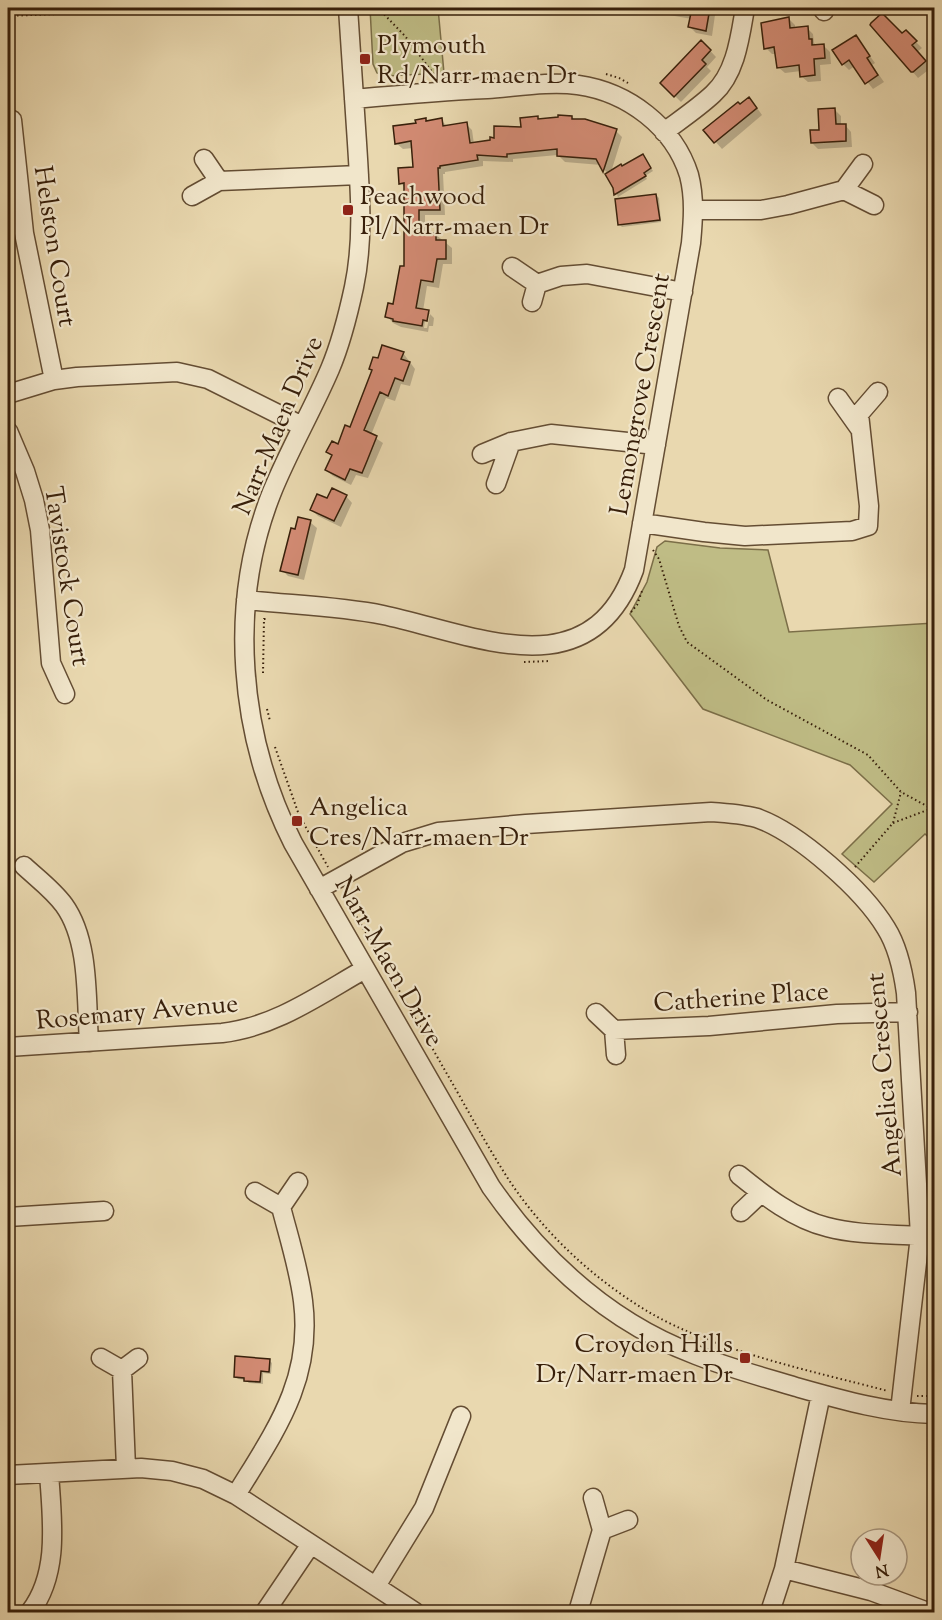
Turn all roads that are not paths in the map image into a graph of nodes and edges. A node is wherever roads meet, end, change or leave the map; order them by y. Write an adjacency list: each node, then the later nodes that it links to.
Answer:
1 (348, 8): 3 (street, Narr-Maen Drive)
2 (745, 8): 5 (street)
3 (354, 99): 5 (street, Lemongrove Crescent); 8 (street, Narr-Maen Drive)
4 (12, 120): 18 (street, Helston Court)
5 (664, 132): 13 (street, Lemongrove Crescent)
6 (204, 159): 9 (street)
7 (863, 164): 10 (street)
8 (359, 175): 9 (street); 22 (street, Narr-Maen Drive)
9 (219, 181): 11 (street)
10 (844, 190): 12 (street); 13 (street)
11 (192, 196)
12 (874, 205)
13 (694, 210): 16 (street, Lemongrove Crescent)
14 (512, 267): 15 (street)
15 (537, 284): 16 (street); 17 (street)
16 (683, 292): 26 (street, Lemongrove Crescent)
17 (532, 302)
18 (54, 380): 20 (street); 22 (street)
19 (878, 392): 23 (street)
20 (8, 394)
21 (838, 398): 23 (street)
22 (302, 426): 30 (street, Narr-Maen Drive)
23 (860, 429): 29 (street)
24 (8, 431): 31 (street, Tavistock Court)
25 (510, 442): 26 (street); 27 (street); 28 (street)
26 (656, 445): 29 (street, Lemongrove Crescent)
27 (482, 454)
28 (496, 484)
29 (650, 524): 30 (street, Lemongrove Crescent)
30 (246, 600): 33 (street, Narr-Maen Drive)
31 (65, 694)
32 (24, 866): 38 (street)
33 (319, 889): 34 (street, Narr-Maen Drive); 35 (street, Angelica Crescent)
34 (364, 969): 38 (street, Rosemary Avenue); 53 (street, Narr-Maen Drive)
35 (908, 1012): 37 (street, Catherine Place); 49 (street, Angelica Crescent)
36 (596, 1013): 37 (street)
37 (614, 1030): 40 (street)
38 (89, 1042): 39 (street, Rosemary Avenue)
39 (8, 1047)
40 (616, 1055)
41 (739, 1176): 44 (street)
42 (298, 1182): 45 (street)
43 (255, 1192): 45 (street)
44 (761, 1193): 47 (street); 49 (street)
45 (281, 1207): 60 (street)
46 (104, 1211): 48 (street)
47 (741, 1212)
48 (8, 1217)
49 (920, 1236): 54 (street, Angelica Crescent)
50 (101, 1358): 52 (street)
51 (138, 1358): 52 (street)
52 (122, 1370): 57 (street)
53 (821, 1394): 54 (street, Narr-Maen Drive); 65 (street)
54 (901, 1403): 55 (street, Narr-Maen Drive)
55 (934, 1414)
56 (461, 1416): 66 (street)
57 (126, 1468): 58 (street); 60 (street)
58 (49, 1473): 59 (street); 67 (street)
59 (8, 1475)
60 (236, 1495): 64 (street)
61 (593, 1498): 63 (street)
62 (628, 1520): 63 (street)
63 (602, 1530): 70 (street)
64 (311, 1544): 66 (street); 68 (street)
65 (784, 1569): 71 (street); 72 (street)
66 (376, 1586): 69 (street)
67 (30, 1612)
68 (266, 1612)
69 (415, 1612)
70 (578, 1612)
71 (770, 1612)
72 (928, 1612)

